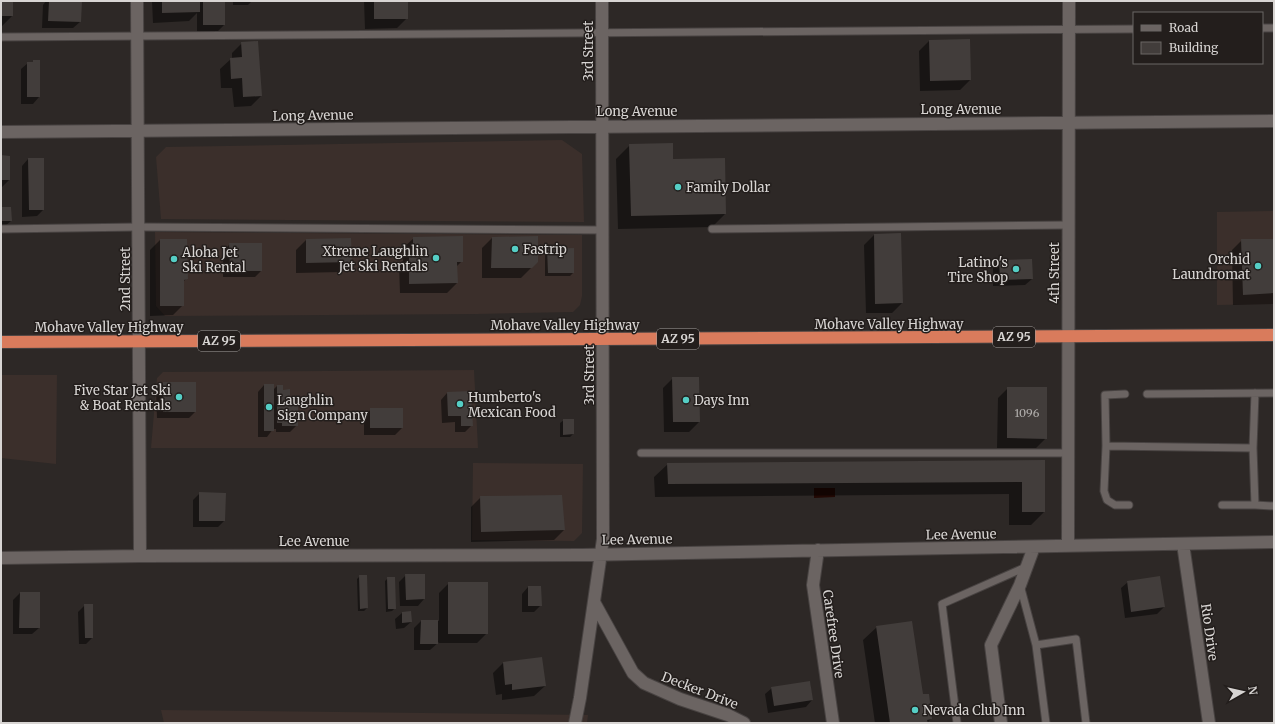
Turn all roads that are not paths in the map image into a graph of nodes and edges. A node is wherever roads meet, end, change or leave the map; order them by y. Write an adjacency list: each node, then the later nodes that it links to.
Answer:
1 (136, 1): 9 (street, 2nd Street)
2 (602, 1): 8 (street, 3rd Street)
3 (1069, 1): 7 (street, 4th Street)
4 (1263, 28): 5 (lane)
5 (1274, 28)
6 (1133, 29): 7 (lane)
7 (1069, 30): 8 (lane); 12 (street, 4th Street)
8 (602, 33): 9 (lane); 13 (street, 3rd Street)
9 (137, 35): 10 (lane); 14 (street, 2nd Street)
10 (1, 37)
11 (1274, 121): 12 (street, Long Avenue)
12 (1068, 122): 13 (street, Long Avenue); 16 (street, 4th Street)
13 (602, 126): 14 (street, Long Avenue); 20 (street, 3rd Street)
14 (138, 131): 15 (street, Long Avenue); 17 (street, 2nd Street)
15 (1, 132)
16 (1068, 225): 18 (lane); 22 (street, 4th Street)
17 (138, 227): 19 (lane); 20 (lane); 24 (street, 2nd Street)
18 (712, 228)
19 (1, 229)
20 (603, 230): 23 (street, 3rd Street)
21 (1274, 335): 22 (highway, Mohave Valley Highway / AZ 95)
22 (1068, 337): 23 (highway, Mohave Valley Highway / AZ 95); 33 (street, 4th Street)
23 (603, 338): 24 (highway, Mohave Valley Highway / AZ 95); 43 (street, 3rd Street)
24 (139, 341): 25 (highway, Mohave Valley Highway / AZ 95); 44 (street, 2nd Street)
25 (1, 342)
26 (1255, 393): 27 (lane); 29 (lane); 31 (lane)
27 (1274, 393)
28 (1125, 394): 30 (lane)
29 (1147, 394)
30 (1106, 446): 31 (lane); 34 (lane)
31 (1253, 448): 36 (lane)
32 (641, 453): 33 (lane)
33 (1068, 453): 40 (street, 4th Street)
34 (1129, 505)
35 (1222, 505): 36 (lane)
36 (1255, 505): 37 (lane)
37 (1274, 506)
38 (1274, 542): 39 (street, Lee Avenue)
39 (1183, 544): 40 (street, Lee Avenue); 57 (street, Rio Drive)
40 (1068, 546): 41 (street, Lee Avenue)
41 (1034, 547): 42 (street, Lee Avenue); 46 (street)
42 (818, 550): 43 (street, Lee Avenue); 52 (street, Carefree Drive)
43 (600, 554): 44 (street, Lee Avenue); 48 (street, 3rd Street)
44 (140, 556): 45 (street, Lee Avenue)
45 (1, 558)
46 (1026, 567): 47 (street); 53 (lane)
47 (1020, 585): 49 (lane); 54 (street)
48 (594, 602): 50 (street, 3rd Street); 51 (street, Decker Drive)
49 (1036, 645): 55 (lane); 56 (lane)
50 (575, 723)
51 (744, 723)
52 (833, 723)
53 (957, 723)
54 (1001, 723)
55 (1046, 723)
56 (1086, 723)
57 (1209, 723)

